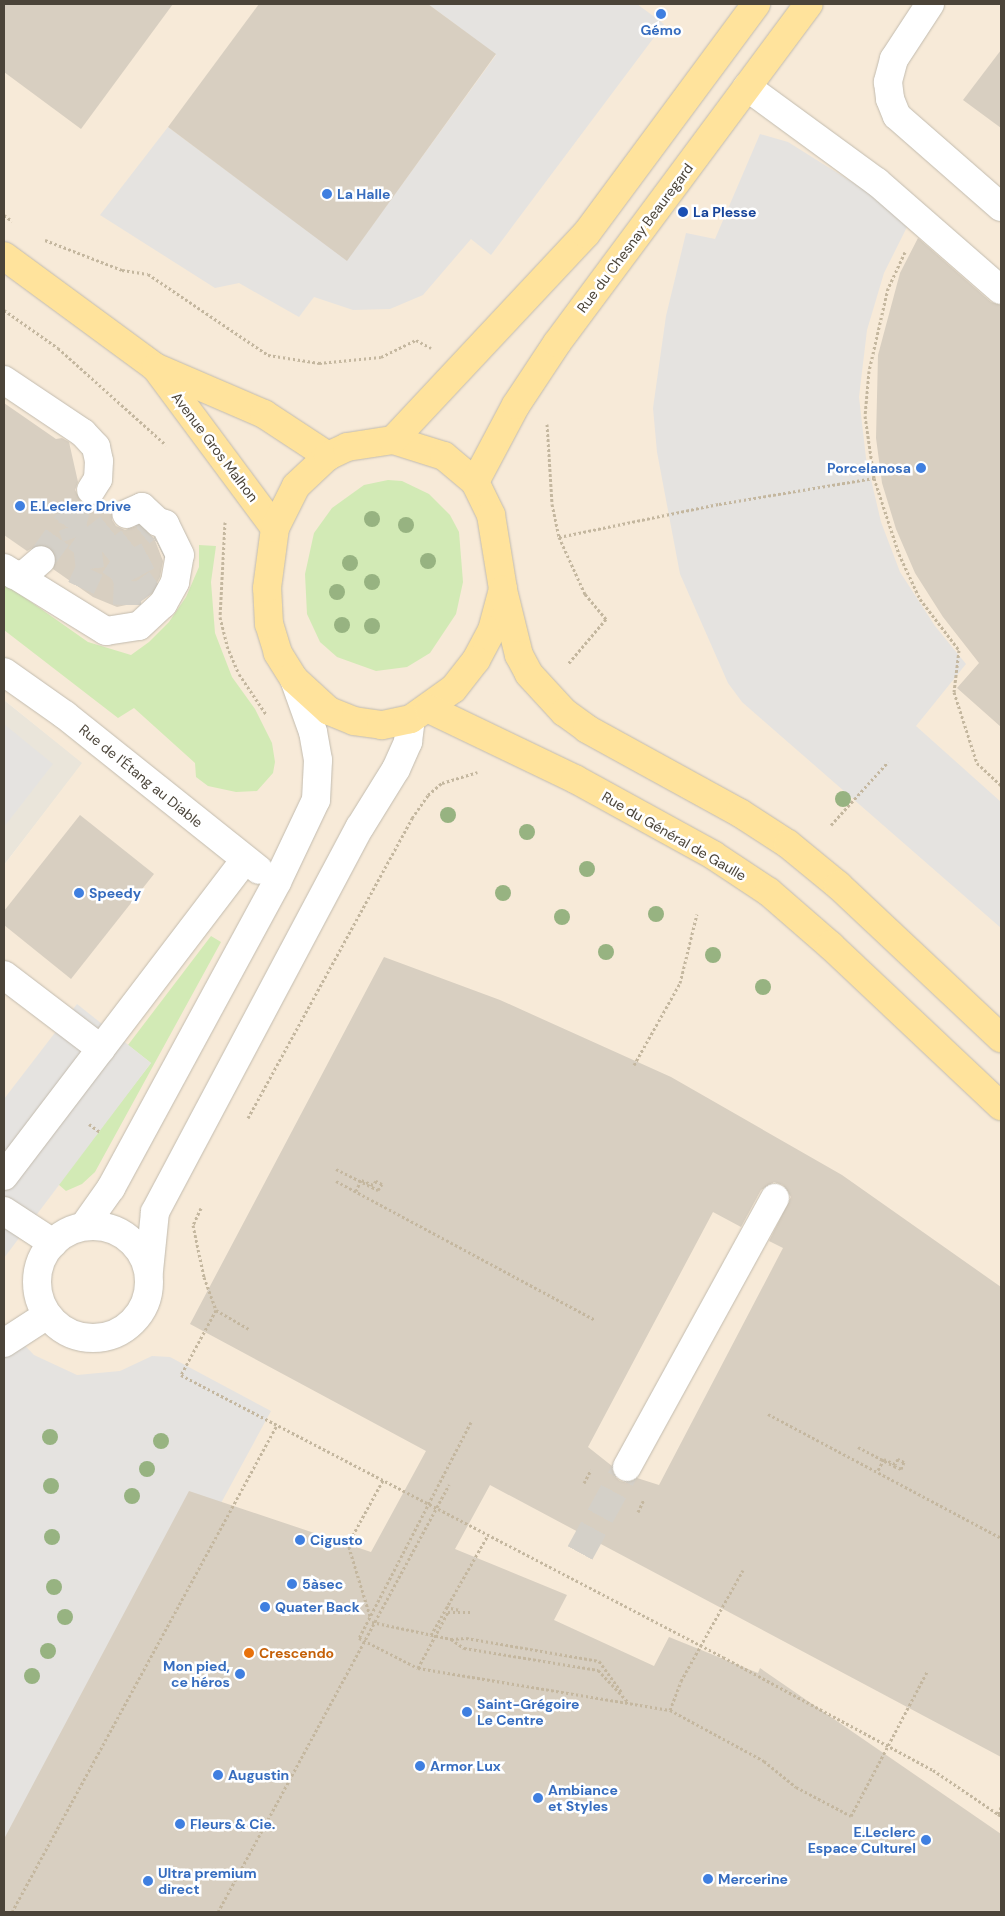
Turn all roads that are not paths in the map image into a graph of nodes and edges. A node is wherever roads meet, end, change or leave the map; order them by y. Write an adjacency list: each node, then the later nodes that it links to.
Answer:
1 (756, 4): 10 (main road)
2 (809, 4): 4 (main road, Rue du Chesnay Beauregard)
3 (930, 4): 5 (street)
4 (747, 87): 7 (street); 12 (main road, Rue du Chesnay Beauregard)
5 (1001, 207)
6 (4, 256): 8 (main road, Avenue Gros Malhon)
7 (1001, 290)
8 (155, 366): 11 (main road, Avenue Gros Malhon); 14 (main road, Avenue Gros Malhon)
9 (4, 380): 13 (street)
10 (393, 440): 11 (main road); 12 (main road)
11 (328, 456): 14 (main road)
12 (475, 482): 18 (main road)
13 (90, 490)
14 (275, 528): 20 (main road)
15 (153, 532): 17 (street)
16 (41, 560): 17 (street)
17 (9, 572)
18 (503, 589): 21 (main road); 25 (main road)
19 (4, 672): 22 (street, Rue de l'Étang au Diable)
20 (294, 680): 21 (main road); 23 (street)
21 (420, 714): 27 (main road, Rue du Général de Gaulle); 33 (street)
22 (245, 860): 23 (street, Rue de l'Étang au Diable); 26 (street)
23 (278, 882): 31 (street)
24 (4, 976): 26 (street)
25 (1001, 1038)
26 (101, 1048): 28 (street)
27 (1001, 1106)
28 (4, 1176)
29 (775, 1198): 36 (street)
30 (4, 1211): 32 (street)
31 (84, 1226): 32 (street); 33 (street)
32 (53, 1243): 34 (street)
33 (149, 1270): 34 (street)
34 (47, 1315): 35 (street)
35 (4, 1343)
36 (627, 1467)

